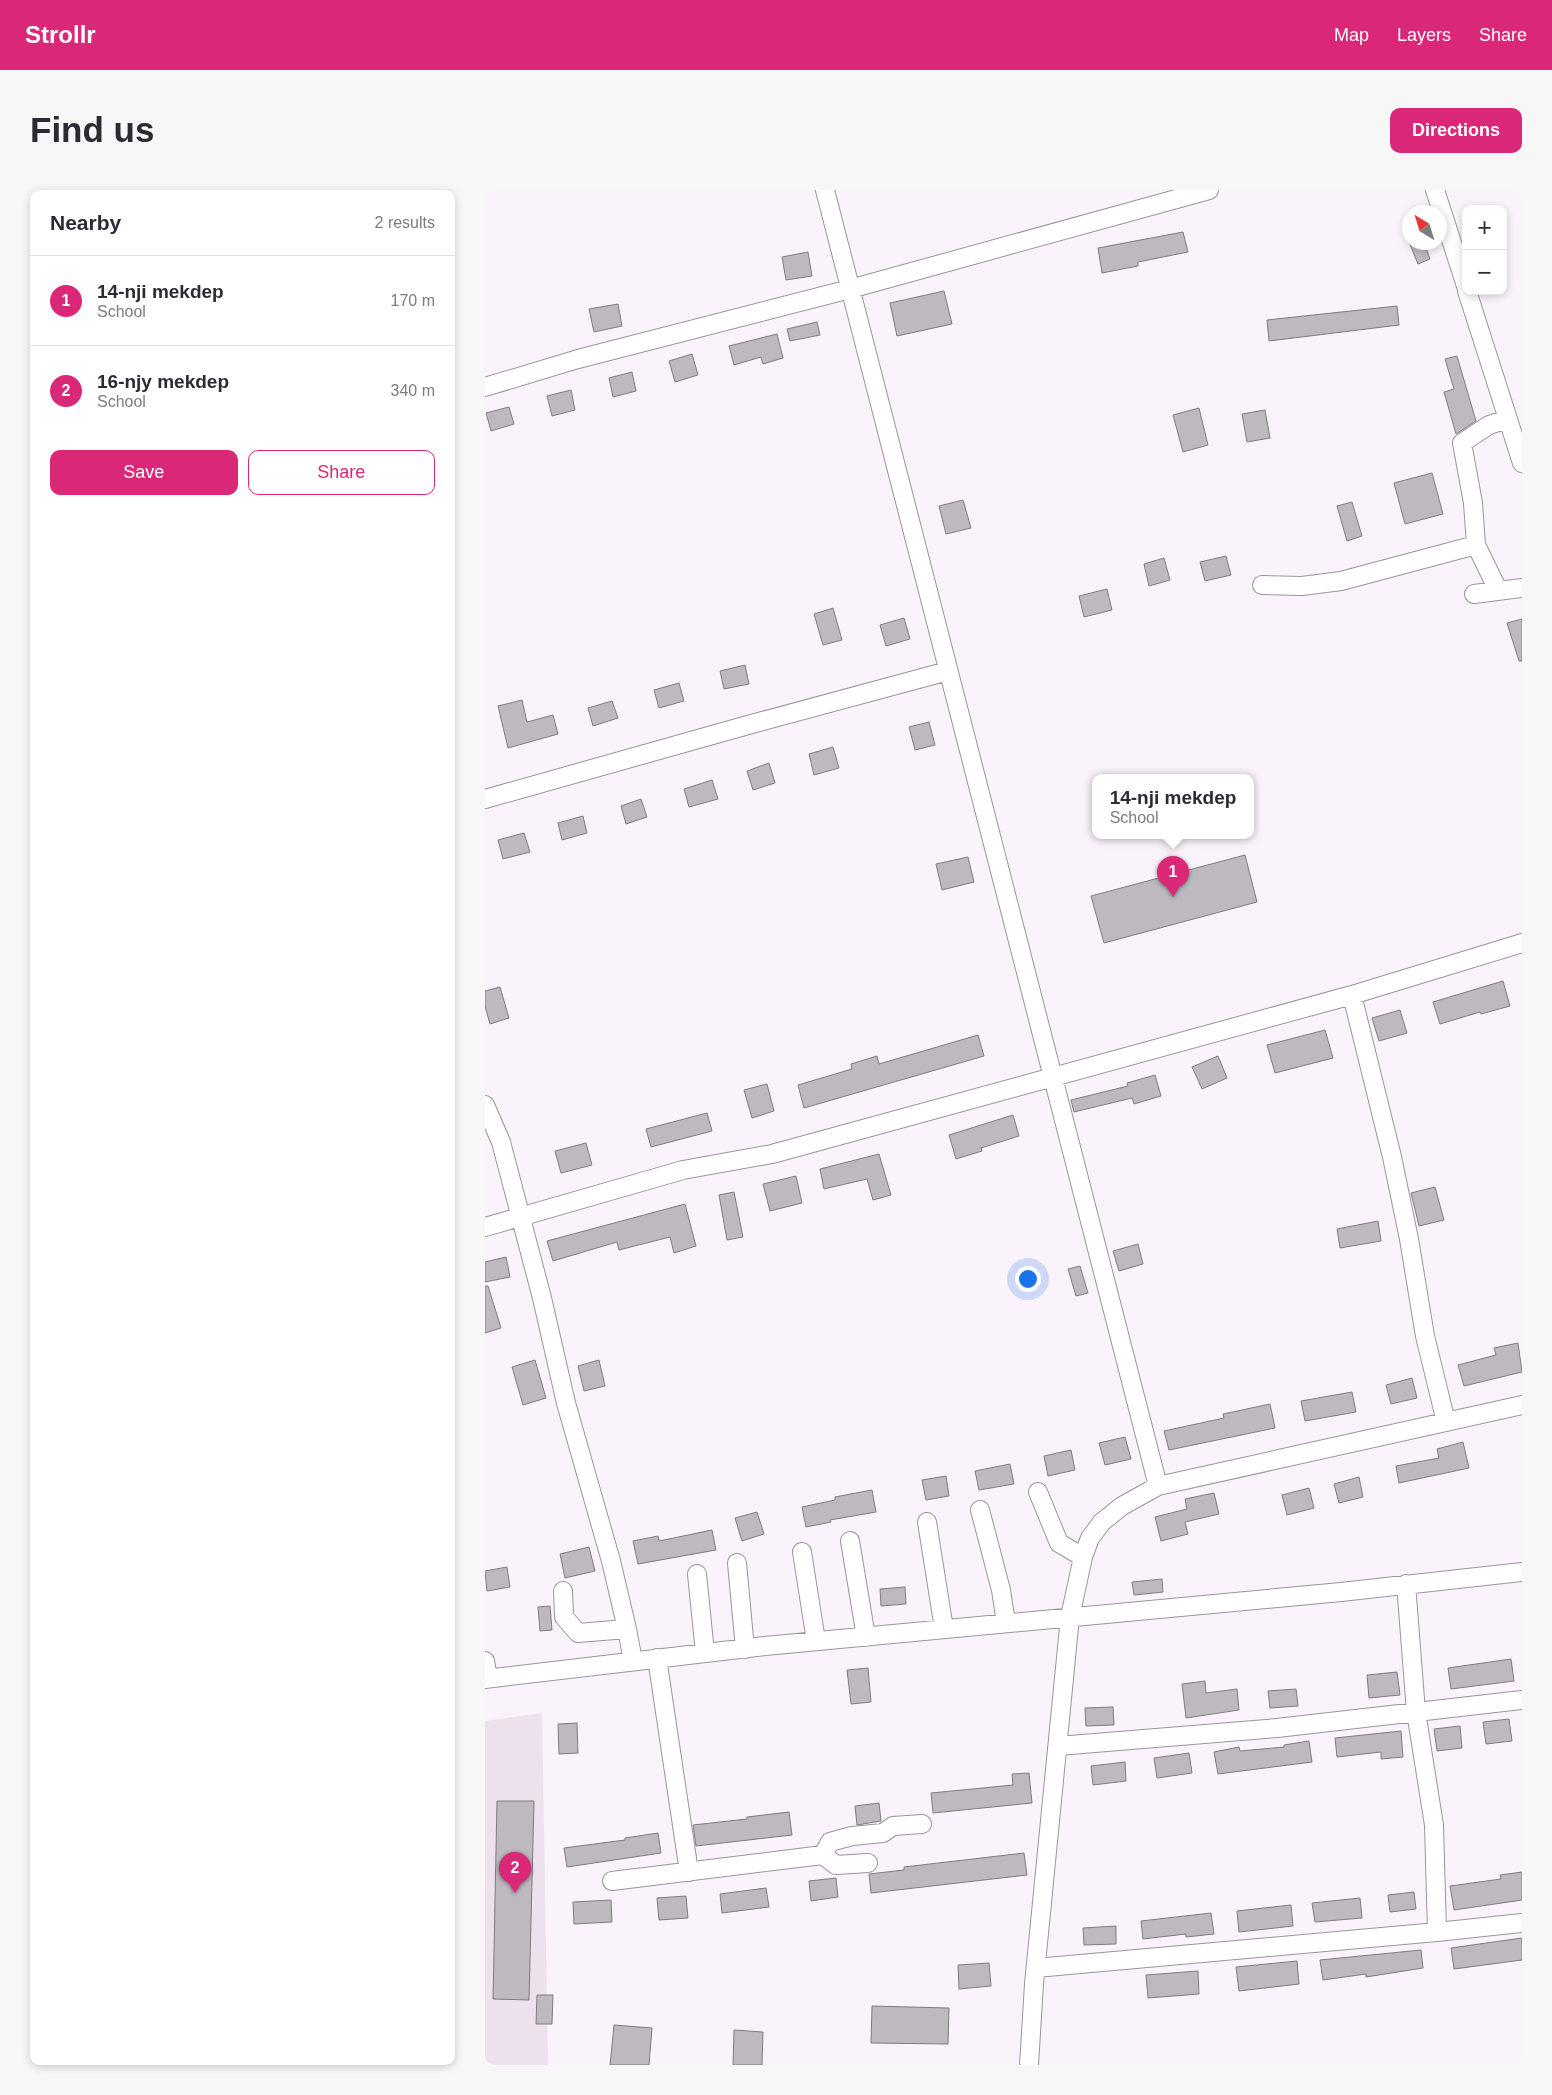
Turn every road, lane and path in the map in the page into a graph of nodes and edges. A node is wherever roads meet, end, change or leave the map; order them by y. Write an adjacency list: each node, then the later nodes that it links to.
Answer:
1 (825, 190): 6 (street)
2 (1209, 190): 4 (street)
3 (1435, 190): 5 (street)
4 (1165, 196): 6 (street)
5 (1462, 274)
6 (850, 288): 8 (street); 16 (street)
7 (1468, 295): 9 (street)
8 (485, 387)
9 (1508, 419): 10 (street); 11 (street)
10 (1522, 462)
11 (1477, 545): 12 (street); 14 (street)
12 (1263, 585)
13 (1522, 588): 14 (street)
14 (1498, 590): 15 (street)
15 (1474, 594)
16 (948, 671): 17 (street); 20 (street)
17 (485, 799)
18 (1522, 944): 19 (street)
19 (1352, 995): 20 (street); 25 (street)
20 (1052, 1077): 22 (street); 26 (street)
21 (485, 1105): 22 (street)
22 (520, 1217): 23 (street); 40 (street)
23 (485, 1227)
24 (1522, 1405): 25 (street)
25 (1446, 1422): 26 (street)
26 (1158, 1486): 32 (street)
27 (1038, 1492): 32 (street)
28 (980, 1510): 39 (street)
29 (927, 1522): 41 (street)
30 (850, 1541): 42 (street)
31 (802, 1552): 43 (street)
32 (1083, 1557): 38 (street)
33 (737, 1563): 44 (street)
34 (1522, 1572): 36 (street)
35 (697, 1574): 45 (street)
36 (1406, 1584): 38 (street); 51 (street)
37 (563, 1591): 40 (street)
38 (1071, 1617): 39 (street); 52 (street)
39 (1006, 1623): 41 (street)
40 (627, 1629): 48 (street)
41 (944, 1629): 42 (street)
42 (866, 1637): 43 (street)
43 (816, 1641): 44 (street)
44 (745, 1649): 45 (street)
45 (705, 1653): 46 (street)
46 (657, 1658): 48 (street); 56 (street)
47 (485, 1661): 49 (street)
48 (633, 1661): 49 (street)
49 (487, 1678)
50 (1522, 1700): 51 (street)
51 (1416, 1712): 52 (street); 59 (street)
52 (1058, 1746): 60 (street)
53 (922, 1824): 54 (street)
54 (823, 1855): 55 (street); 56 (street)
55 (868, 1863)
56 (689, 1872): 57 (street)
57 (612, 1881)
58 (1522, 1923): 59 (street)
59 (1437, 1932): 60 (street)
60 (1036, 1968): 61 (street)
61 (1029, 2065)

